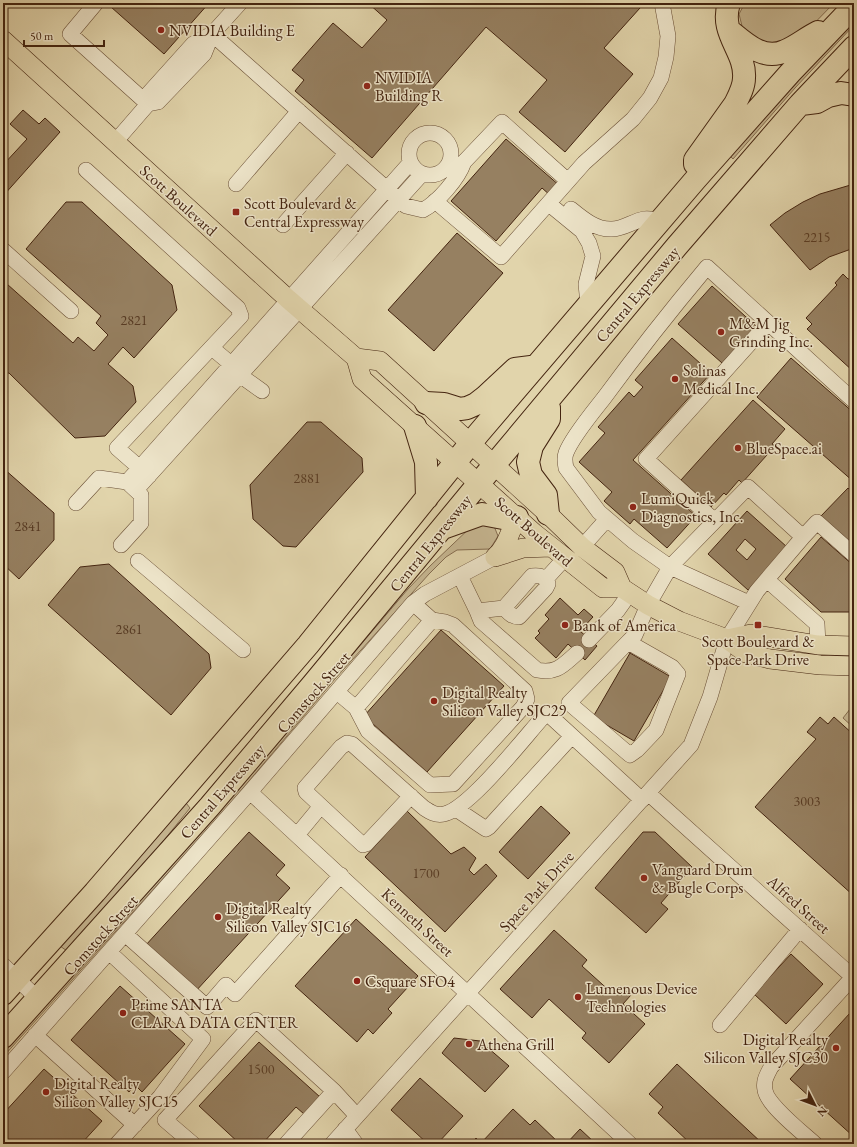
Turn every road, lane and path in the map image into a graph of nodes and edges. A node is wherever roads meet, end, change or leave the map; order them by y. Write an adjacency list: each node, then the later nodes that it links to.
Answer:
1 (96, 3): 12 (street)
2 (240, 3): 8 (street)
3 (662, 3): 21 (street)
4 (729, 3): 7 (highway)
5 (854, 6): 6 (highway, Central Expressway)
6 (835, 25): 7 (highway); 20 (highway, Central Expressway)
7 (728, 29): 20 (highway)
8 (212, 34): 12 (street); 14 (street)
9 (3, 40): 15 (main road, Scott Boulevard)
10 (854, 47): 13 (highway, Central Expressway)
11 (854, 95): 13 (highway)
12 (148, 104): 15 (street)
13 (800, 104): 40 (highway, Central Expressway)
14 (299, 111): 16 (street); 22 (street)
15 (115, 142): 31 (main road, Scott Boulevard)
16 (347, 153): 23 (street); 28 (street)
17 (410, 163): 19 (street); 19 (street); 23 (street)
18 (86, 170): 34 (street)
19 (422, 174): 24 (street)
20 (694, 180): 27 (highway, Central Expressway)
21 (568, 181): 25 (street); 26 (street)
22 (236, 184)
23 (387, 189): 24 (street); 31 (street)
24 (399, 199): 26 (street); 31 (street)
25 (552, 200): 26 (street); 27 (street); 30 (street)
26 (435, 201)
27 (660, 220): 30 (highway, Central Expressway)
28 (283, 225)
29 (3, 250): 32 (street)
30 (588, 304): 37 (highway, Central Expressway)
31 (294, 305): 35 (main road, Scott Boulevard); 36 (street); 38 (street)
32 (71, 311)
33 (768, 323): 41 (street); 54 (street); 55 (street)
34 (212, 348): 36 (street); 47 (street)
35 (356, 358): 42 (main road, Scott Boulevard); 43 (main road, Scott Boulevard)
36 (231, 364): 38 (street); 47 (street)
37 (536, 366): 42 (highway); 44 (highway, Central Expressway)
38 (241, 376): 39 (street); 47 (street)
39 (262, 391)
40 (549, 398): 46 (highway, Central Expressway); 52 (highway)
41 (854, 401)
42 (426, 403): 44 (main road, Scott Boulevard)
43 (415, 426): 45 (main road, Scott Boulevard); 50 (highway)
44 (470, 443): 45 (highway, Central Expressway); 46 (main road, Scott Boulevard)
45 (455, 462): 48 (main road, Scott Boulevard); 50 (highway, Central Expressway)
46 (494, 465): 48 (highway, Central Expressway); 52 (main road, Scott Boulevard)
47 (144, 472): 49 (street)
48 (479, 483): 53 (main road, Scott Boulevard); 56 (highway, Central Expressway)
49 (132, 486): 51 (street); 58 (street)
50 (426, 498): 95 (highway, Central Expressway)
51 (76, 504)
52 (548, 514): 59 (main road, Scott Boulevard)
53 (517, 518): 56 (highway); 60 (main road, Scott Boulevard); 62 (main road)
54 (607, 519): 59 (street); 64 (street)
55 (715, 521): 57 (street); 64 (street)
56 (443, 528): 97 (highway, Central Expressway)
57 (803, 537): 61 (street, Space Park Drive); 66 (street, Space Park Drive)
58 (121, 544)
59 (582, 547): 67 (main road, Scott Boulevard)
60 (558, 552): 62 (main road); 67 (main road, Scott Boulevard); 71 (street)
61 (854, 555)
62 (495, 557): 65 (street, Comstock Street)
63 (138, 561): 78 (street)
64 (670, 567): 69 (street); 70 (street)
65 (460, 576): 68 (street, Comstock Street); 71 (street)
66 (767, 580): 69 (street, Space Park Drive); 76 (street)
67 (626, 590): 70 (main road, Scott Boulevard); 74 (street)
68 (413, 603): 72 (street); 81 (street, Comstock Street)
69 (749, 603): 73 (street, Space Park Drive)
70 (648, 605): 73 (main road, Scott Boulevard); 75 (street)
71 (477, 611): 79 (street)
72 (432, 620): 82 (street); 82 (street)
73 (727, 639): 76 (main road); 80 (main road, Scott Boulevard); 86 (street, Space Park Drive)
74 (590, 640)
75 (628, 642): 75 (street)
76 (818, 645): 77 (main road)
77 (854, 646)
78 (243, 650)
79 (577, 653)
80 (854, 666)
81 (337, 692): 82 (street); 84 (street, Comstock Street)
82 (356, 708)
83 (572, 736): 86 (street, Alfred Street); 88 (street); 88 (street, Alfred Street)
84 (250, 792): 89 (street, Kenneth Street); 92 (street, Comstock Street)
85 (411, 796): 87 (street); 87 (street); 88 (street)
86 (645, 796): 91 (street, Alfred Street); 96 (street, Space Park Drive)
87 (321, 806): 89 (street)
88 (456, 809)
89 (297, 835): 90 (street, Kenneth Street)
90 (341, 875): 92 (street); 96 (street, Kenneth Street)
91 (800, 929): 94 (street, Alfred Street); 98 (street)
92 (125, 934): 93 (street, Comstock Street)
93 (109, 952): 99 (street, Comstock Street); 104 (street)
94 (854, 978): 112 (street)
95 (8, 979): 97 (street)
96 (468, 993): 103 (street, Space Park Drive); 111 (street, Kenneth Street)
97 (38, 999): 100 (highway, Central Expressway)
98 (720, 1024)
99 (36, 1035): 101 (street, Comstock Street); 104 (street)
100 (3, 1037)
101 (3, 1072)
102 (334, 1091): 103 (street); 107 (street); 108 (street)
103 (357, 1116): 105 (street, Space Park Drive)
104 (135, 1124): 106 (street)
105 (345, 1129): 109 (street, Space Park Drive); 110 (street)
106 (118, 1144)
107 (193, 1144)
108 (286, 1144)
109 (332, 1144)
110 (356, 1144)
111 (630, 1144)
112 (815, 1144)

